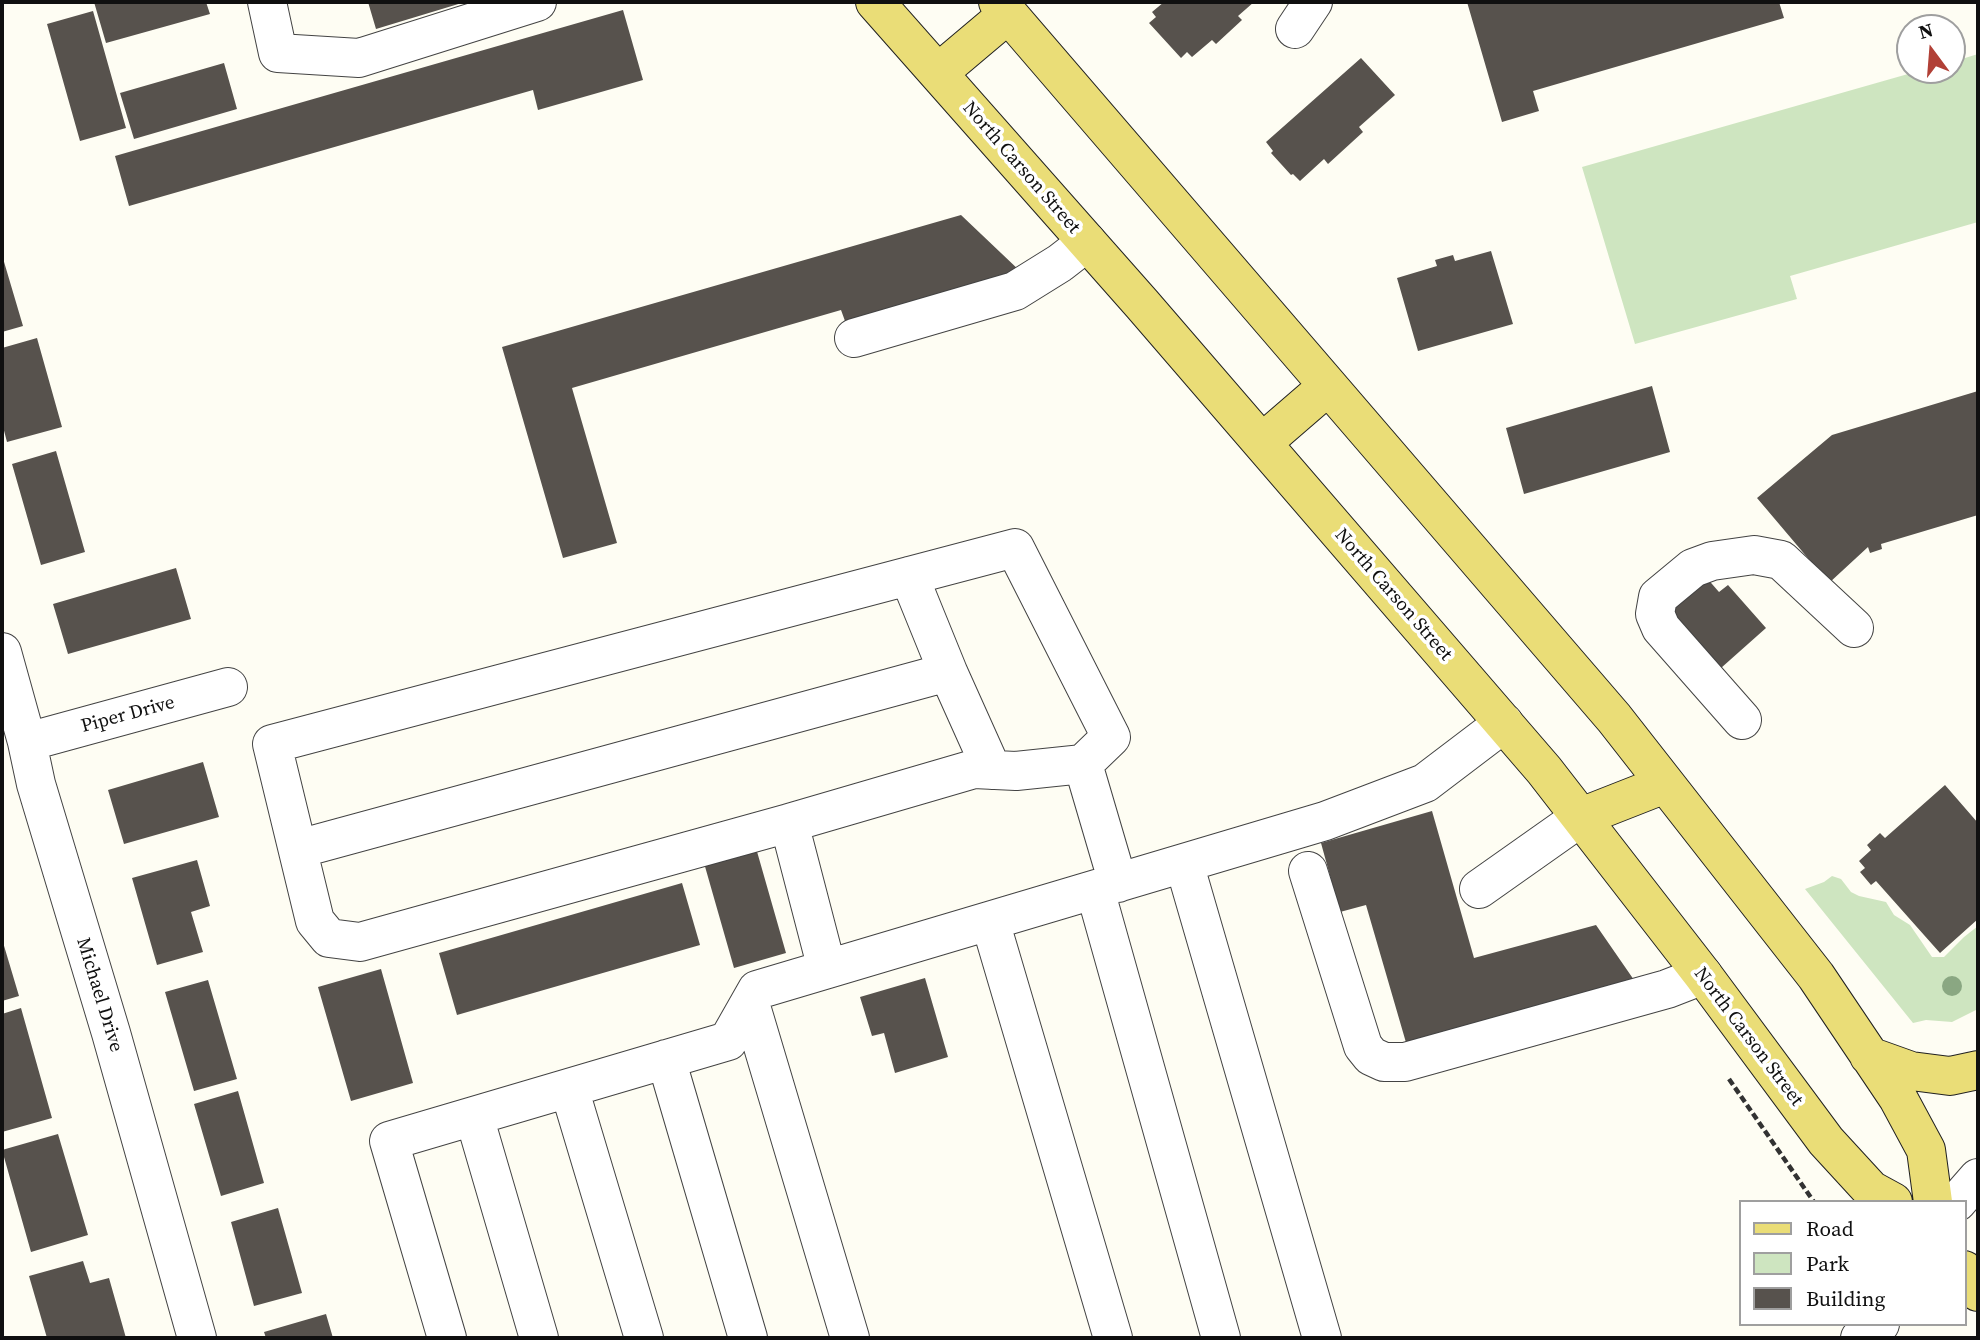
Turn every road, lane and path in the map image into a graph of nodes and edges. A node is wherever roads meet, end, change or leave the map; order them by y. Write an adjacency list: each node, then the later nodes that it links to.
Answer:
1 (267, 2): 2 (street)
2 (537, 2)
3 (875, 2): 5 (main road, North Carson Street)
4 (1009, 6): 5 (main road); 8 (main road)
5 (938, 73): 6 (main road, North Carson Street)
6 (1087, 242): 7 (street); 9 (main road, North Carson Street)
7 (854, 338)
8 (1328, 386): 9 (main road); 20 (main road)
9 (1262, 443): 16 (main road, North Carson Street)
10 (909, 576): 13 (street); 18 (street); 23 (street)
11 (1854, 628): 15 (street)
12 (2, 652): 17 (street, Michael Drive)
13 (948, 672): 19 (street); 23 (street)
14 (229, 687): 17 (street, Piper Drive)
15 (1742, 720)
16 (1504, 723): 21 (main road, North Carson Street); 24 (street)
17 (27, 742): 46 (street, Michael Drive)
18 (1083, 764): 19 (street); 26 (street)
19 (992, 770): 22 (street)
20 (1665, 784): 21 (main road); 32 (main road)
21 (1581, 817): 27 (street); 30 (main road, North Carson Street)
22 (789, 823): 23 (street); 29 (street)
23 (298, 849)
24 (1184, 863): 26 (street); 54 (street)
25 (1308, 871): 30 (street)
26 (1107, 886): 28 (street); 53 (street)
27 (1479, 889)
28 (990, 920): 29 (street); 52 (street)
29 (827, 969): 31 (street)
30 (1703, 975): 40 (main road, North Carson Street)
31 (750, 1003): 33 (street); 51 (street)
32 (1869, 1056): 34 (main road); 41 (main road)
33 (666, 1059): 36 (street); 50 (street)
34 (1978, 1070)
35 (1728, 1077): 39 (path)
36 (569, 1088): 37 (street); 49 (street)
37 (474, 1116): 47 (street); 48 (street)
38 (1978, 1178): 42 (street)
39 (1813, 1200)
40 (1889, 1200)
41 (1933, 1200)
42 (1958, 1200)
43 (1966, 1273): 44 (main road)
44 (1978, 1292)
45 (1877, 1326): 55 (street)
46 (197, 1338)
47 (447, 1338)
48 (539, 1338)
49 (644, 1338)
50 (748, 1338)
51 (850, 1338)
52 (1113, 1338)
53 (1221, 1338)
54 (1322, 1338)
55 (1860, 1338)

